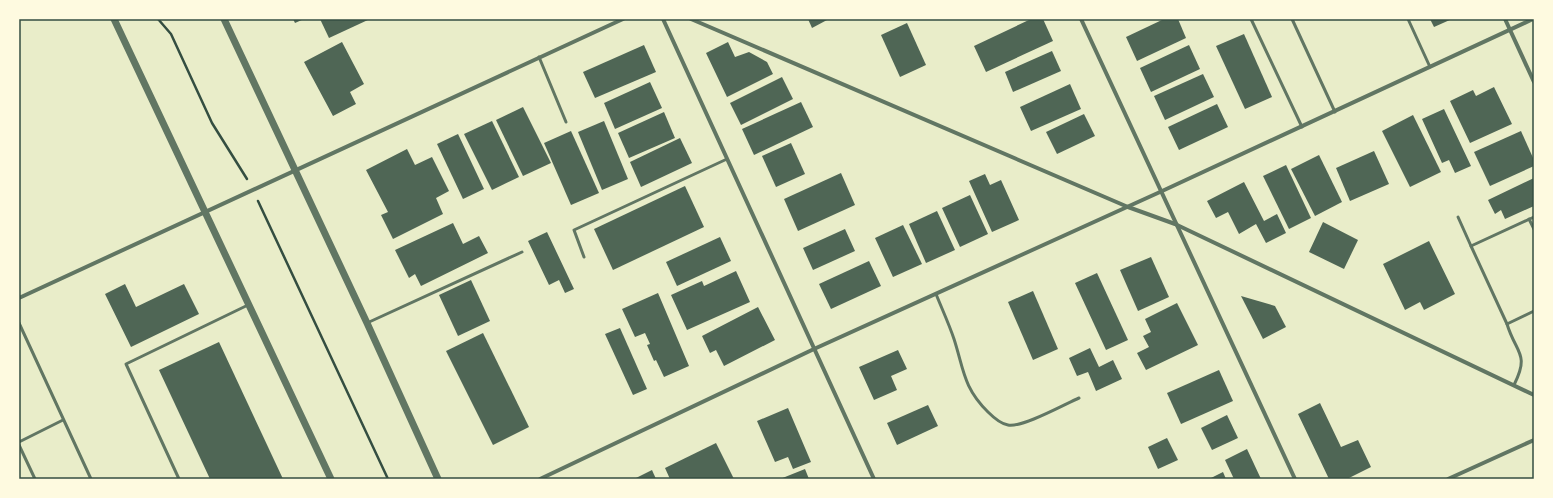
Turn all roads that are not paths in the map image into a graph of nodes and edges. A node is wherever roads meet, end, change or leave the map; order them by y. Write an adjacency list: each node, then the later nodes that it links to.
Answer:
1 (114, 19): 23 (street)
2 (224, 19): 20 (street)
3 (623, 19): 13 (street)
4 (663, 19): 19 (street)
5 (691, 19): 22 (street)
6 (1082, 19): 21 (street)
7 (1251, 19): 18 (lane)
8 (1292, 19): 16 (lane)
9 (1408, 19): 14 (lane)
10 (1505, 19): 12 (street)
11 (1533, 19): 12 (street)
12 (1510, 30): 14 (street); 15 (street)
13 (539, 58): 17 (lane); 20 (street)
14 (1430, 67): 16 (street)
15 (1534, 82)
16 (1335, 112): 18 (street)
17 (566, 122)
18 (1302, 127): 21 (street)
19 (727, 159): 31 (lane); 39 (street)
20 (295, 170): 23 (street); 37 (street)
21 (1160, 192): 22 (street); 27 (street)
22 (1128, 207): 27 (street); 32 (street)
23 (206, 212): 33 (street); 34 (street)
24 (1458, 217): 29 (lane)
25 (1534, 217): 26 (lane)
26 (1529, 219): 28 (lane); 29 (lane)
27 (1175, 224): 40 (street); 54 (street)
28 (1534, 229)
29 (1471, 246): 38 (lane)
30 (522, 252): 37 (lane)
31 (584, 257)
32 (936, 294): 39 (street); 42 (lane)
33 (19, 298)
34 (250, 304): 49 (lane); 50 (street)
35 (1534, 311): 38 (lane)
36 (19, 323): 43 (lane)
37 (367, 323): 51 (street)
38 (1507, 324): 40 (lane)
39 (814, 349): 52 (street); 53 (street)
40 (1514, 385): 41 (street)
41 (1534, 395)
42 (1079, 398)
43 (63, 420): 45 (lane); 48 (lane)
44 (1534, 440): 55 (street)
45 (19, 442)
46 (19, 445): 47 (lane)
47 (35, 479)
48 (92, 479)
49 (179, 479)
50 (331, 479)
51 (438, 479)
52 (540, 479)
53 (874, 479)
54 (1295, 479)
55 (1448, 479)

